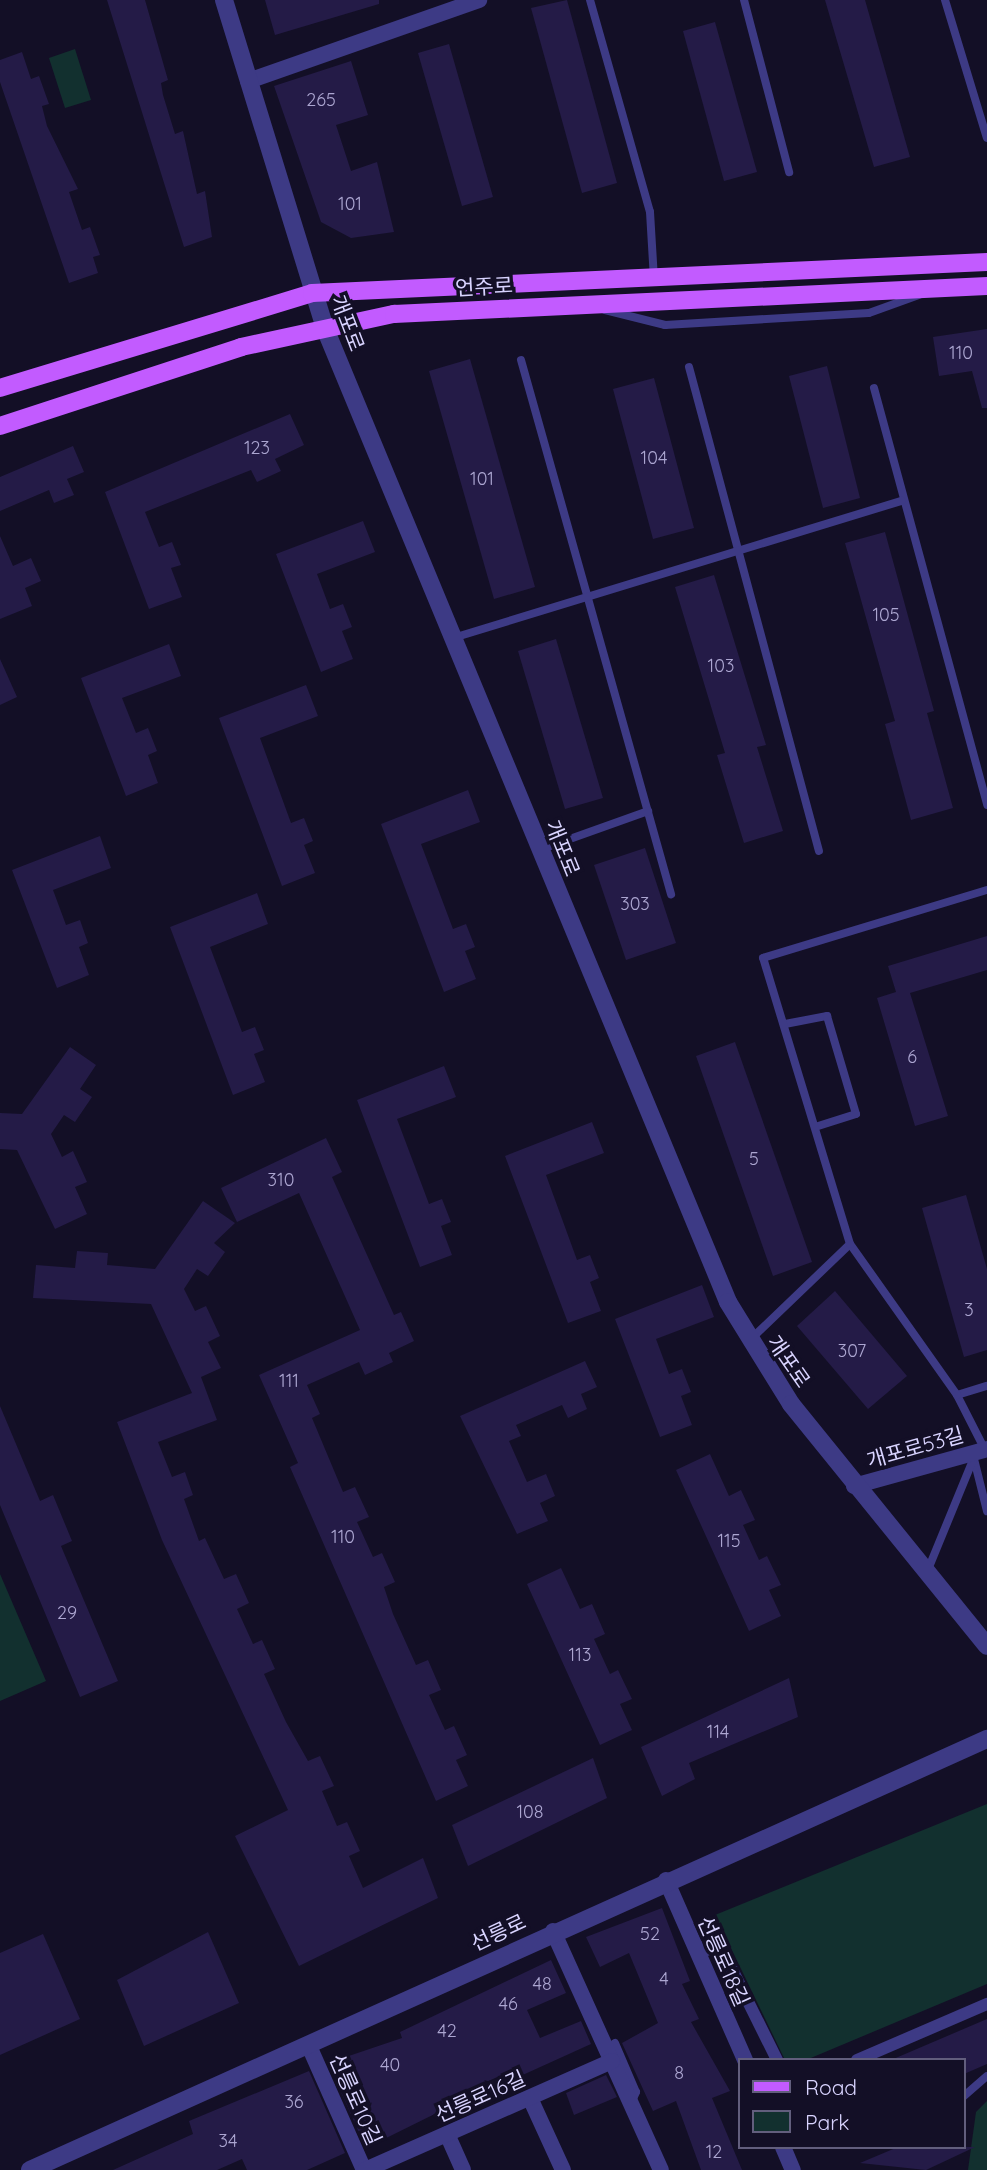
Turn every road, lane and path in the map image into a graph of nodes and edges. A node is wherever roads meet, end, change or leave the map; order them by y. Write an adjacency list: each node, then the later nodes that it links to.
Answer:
1 (224, 0): 6 (street, 개포로)
2 (479, 0): 6 (street)
3 (590, 0): 10 (lane)
4 (744, 0): 8 (lane)
5 (946, 0): 7 (lane)
6 (248, 81): 12 (street, 개포로)
7 (987, 138)
8 (789, 172)
9 (987, 262): 10 (main road, 언주로)
10 (654, 279): 12 (main road, 언주로)
11 (987, 286): 13 (main road, 언주로)
12 (312, 293): 13 (street, 개포로); 16 (main road, 언주로)
13 (324, 326): 18 (main road, 언주로); 22 (street, 개포로)
14 (521, 359): 21 (lane)
15 (689, 367): 20 (lane)
16 (0, 388)
17 (874, 388): 19 (lane)
18 (0, 426)
19 (902, 501): 20 (lane); 23 (lane)
20 (736, 547): 21 (lane); 26 (lane)
21 (588, 595): 22 (lane); 24 (lane)
22 (452, 638): 25 (street, 개포로)
23 (987, 805)
24 (648, 811): 25 (lane); 28 (lane)
25 (539, 850): 32 (street, 개포로)
26 (819, 851)
27 (987, 890): 29 (lane)
28 (671, 894)
29 (785, 1024): 30 (lane); 30 (lane)
30 (815, 1127): 31 (lane)
31 (850, 1244): 32 (lane); 34 (lane)
32 (748, 1342): 36 (street, 개포로)
33 (987, 1386): 34 (lane)
34 (957, 1395): 35 (lane)
35 (983, 1451): 36 (street, 개포로53길); 37 (lane); 38 (lane)
36 (854, 1486): 38 (street, 개포로)
37 (987, 1511)
38 (925, 1575): 39 (street, 개포로)
39 (987, 1646)
40 (987, 1739): 41 (street, 선릉로)
41 (666, 1880): 42 (street, 선릉로); 47 (street, 선릉로18길)
42 (553, 1931): 46 (street, 선릉로); 50 (street)
43 (706, 1950): 48 (street)
44 (987, 2004): 49 (street)
45 (615, 2043): 54 (lane)
46 (309, 2046): 57 (street, 선릉로); 58 (street, 선릉로10길)
47 (744, 2058)
48 (776, 2058)
49 (862, 2058)
50 (612, 2061): 53 (street, 선릉로16길); 54 (street)
51 (987, 2076): 52 (lane)
52 (966, 2094)
53 (530, 2098): 55 (street, 선릉로16길); 60 (street)
54 (631, 2103): 61 (street)
55 (446, 2134): 58 (street, 선릉로16길); 59 (street)
56 (784, 2149): 62 (street)
57 (35, 2169)
58 (364, 2170)
59 (463, 2170)
60 (563, 2170)
61 (661, 2170)
62 (793, 2170)

